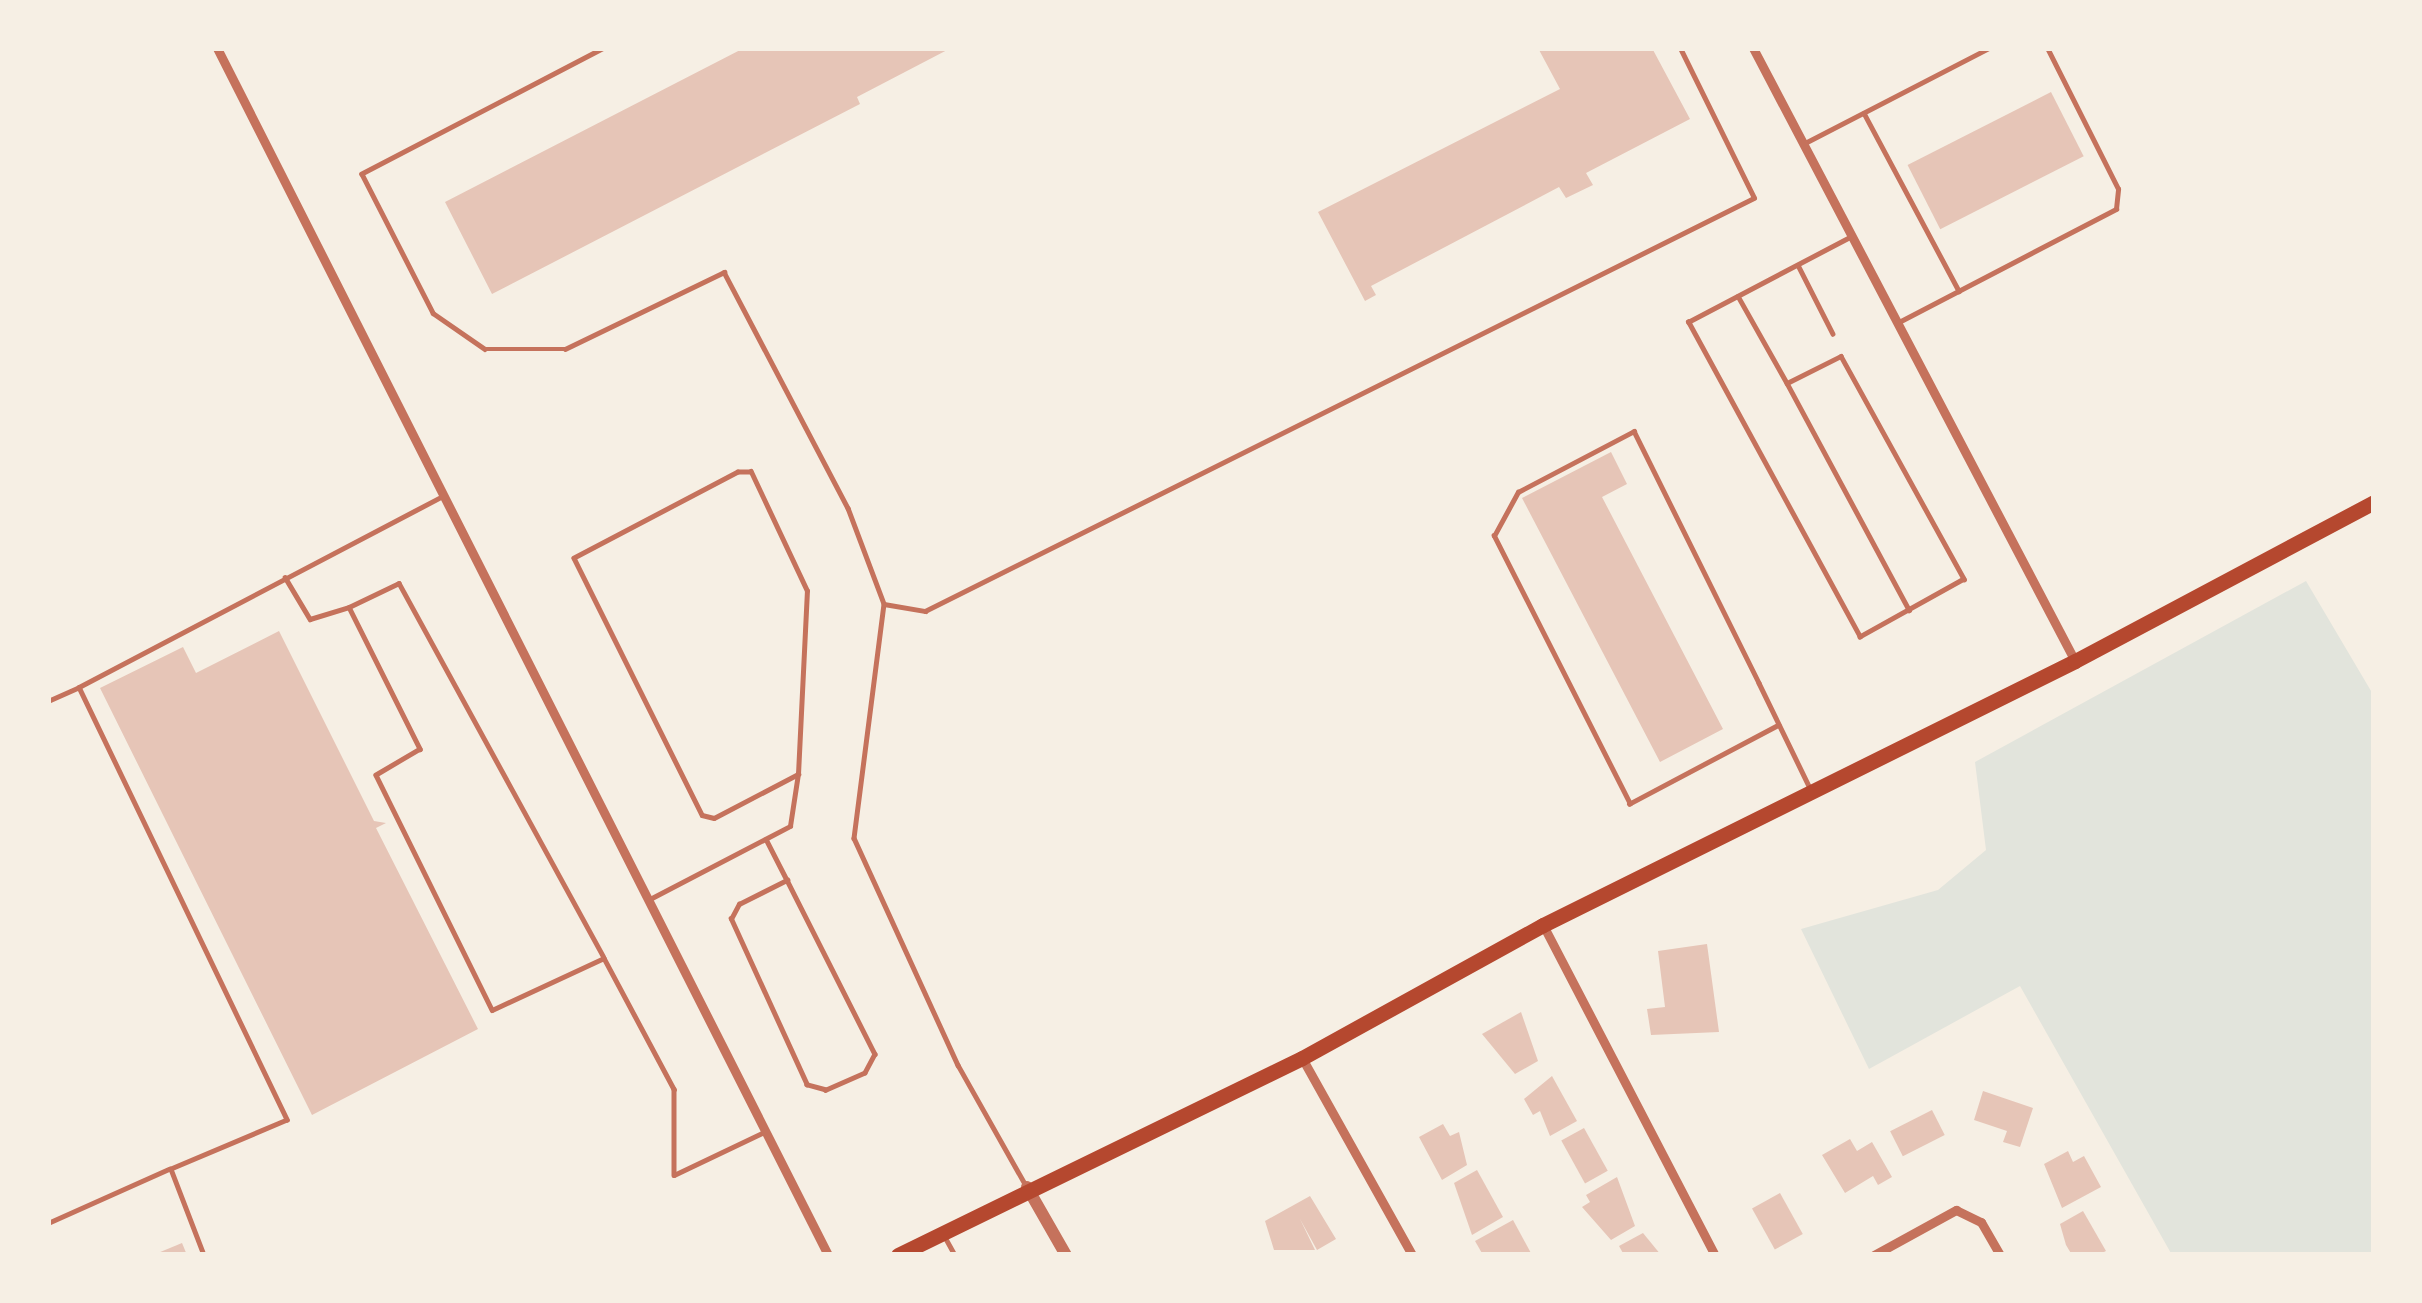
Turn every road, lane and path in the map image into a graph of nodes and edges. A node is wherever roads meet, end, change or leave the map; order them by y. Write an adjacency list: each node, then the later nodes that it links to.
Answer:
1 (217, 48): 16 (street)
2 (604, 48): 19 (lane)
3 (1680, 48): 19 (lane)
4 (1753, 48): 8 (street)
5 (1988, 48): 7 (lane)
6 (2048, 48): 11 (lane)
7 (1864, 113): 8 (lane); 11 (lane)
8 (1803, 144): 9 (street)
9 (1852, 236): 10 (lane); 13 (street)
10 (1798, 265): 12 (lane); 14 (lane)
11 (1958, 291): 13 (lane)
12 (1738, 296): 15 (lane); 21 (lane)
13 (1897, 323): 22 (street)
14 (1833, 334)
15 (1787, 383): 21 (lane); 21 (lane)
16 (444, 496): 18 (lane); 30 (street)
17 (2374, 502): 22 (main road)
18 (286, 577): 20 (lane); 23 (lane)
19 (884, 604): 36 (lane)
20 (349, 607): 32 (lane); 32 (lane)
21 (1909, 610)
22 (2075, 661): 27 (main road)
23 (79, 687): 24 (lane); 35 (lane)
24 (48, 701)
25 (1780, 725): 25 (lane); 27 (lane)
26 (799, 774): 26 (lane); 28 (lane)
27 (1812, 792): 31 (main road)
28 (766, 838): 29 (lane); 30 (lane)
29 (787, 880): 29 (lane)
30 (648, 900): 34 (street)
31 (1543, 925): 33 (main road); 45 (street)
32 (604, 958): 34 (lane)
33 (1302, 1058): 36 (main road); 44 (street)
34 (765, 1132): 40 (street)
35 (171, 1168): 37 (lane); 39 (lane)
36 (1027, 1187): 38 (main road); 43 (street)
37 (48, 1223)
38 (943, 1232): 41 (main road); 42 (lane)
39 (203, 1255)
40 (828, 1255)
41 (898, 1255)
42 (955, 1255)
43 (1066, 1255)
44 (1412, 1255)
45 (1714, 1255)
46 (1874, 1255): 47 (street)
47 (2000, 1255)

